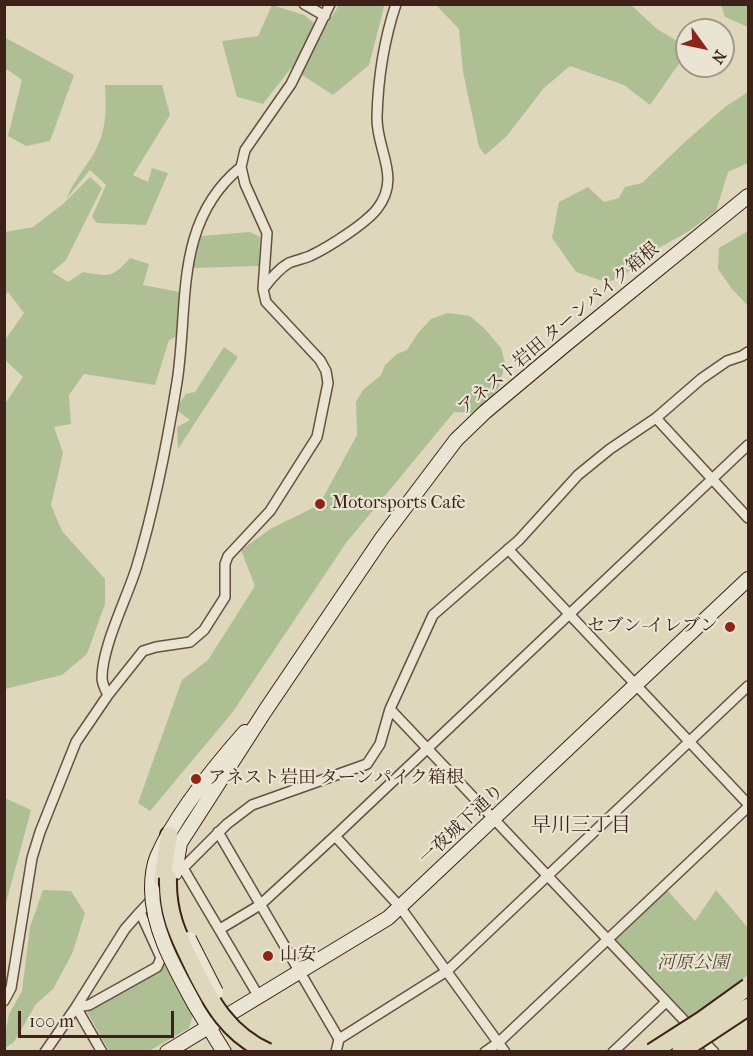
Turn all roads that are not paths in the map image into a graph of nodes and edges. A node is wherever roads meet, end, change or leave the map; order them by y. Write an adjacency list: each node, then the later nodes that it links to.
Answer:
1 (304, 4): 4 (street)
2 (330, 4): 4 (street)
3 (396, 4): 7 (street)
4 (325, 16): 5 (street)
5 (241, 167): 7 (street); 18 (street)
6 (748, 196): 26 (street, アネスト岩田 ターンパイク箱根)
7 (263, 289): 18 (street)
8 (746, 357): 9 (street)
9 (656, 418): 11 (street); 13 (street)
10 (748, 446): 11 (street)
11 (712, 480): 12 (street); 15 (street)
12 (748, 518)
13 (508, 549): 15 (street); 19 (street)
14 (748, 579): 16 (street, 一夜城下通り)
15 (570, 615): 16 (street); 21 (street)
16 (636, 685): 20 (street); 23 (street, 一夜城下通り)
17 (748, 687): 20 (street)
18 (108, 695): 38 (street)
19 (390, 710): 21 (street); 24 (street)
20 (689, 741): 22 (street); 27 (street)
21 (428, 750): 23 (street); 25 (street)
22 (748, 806): 33 (street)
23 (494, 820): 27 (street); 30 (street, 一夜城下通り)
24 (218, 832): 28 (street); 29 (street)
25 (335, 836): 29 (street); 30 (street)
26 (174, 839): 28 (highway)
27 (548, 877): 33 (street); 34 (street)
28 (168, 878): 31 (street); 32 (street); 42 (street, bridge); 43 (street, bridge); 50 (highway); 51 (highway, bridge)
29 (260, 904): 32 (street); 35 (street)
30 (400, 908): 34 (street); 35 (street, 一夜城下通り)
31 (140, 912): 40 (street); 40 (street)
32 (220, 929): 37 (street)
33 (609, 939): 39 (street); 45 (street)
34 (447, 971): 44 (street); 45 (street)
35 (300, 972): 37 (street, 一夜城下通り); 44 (street)
36 (748, 987): 56 (highway, bridge)
37 (259, 997): 42 (street, 一夜城下通り)
38 (4, 1002)
39 (666, 1002): 55 (street); 58 (street)
40 (76, 1007): 46 (street); 47 (street)
41 (748, 1007): 57 (highway, bridge)
42 (230, 1014): 43 (street, 一夜城下通り)
43 (209, 1026): 48 (street, 一夜城下通り); 49 (street)
44 (339, 1039): 52 (street)
45 (498, 1042): 53 (street); 54 (street)
46 (45, 1052)
47 (102, 1052)
48 (166, 1052)
49 (224, 1052)
50 (253, 1052)
51 (268, 1052)
52 (336, 1052)
53 (484, 1052)
54 (505, 1052)
55 (613, 1052)
56 (652, 1052)
57 (680, 1052)
58 (714, 1052)

